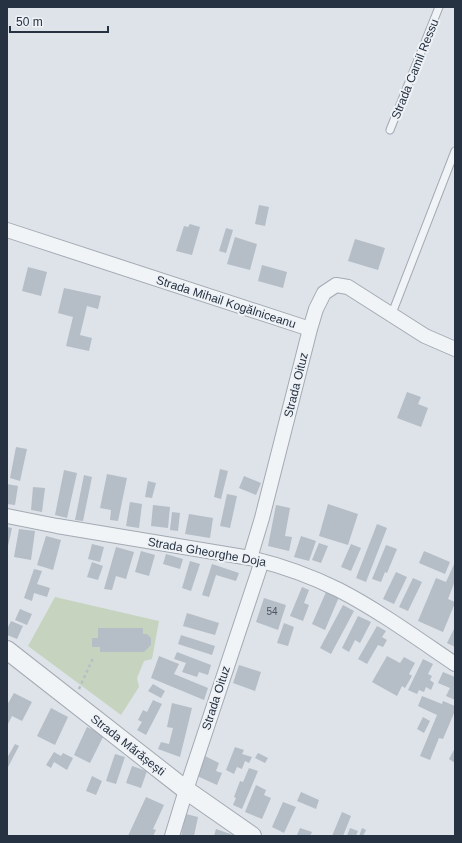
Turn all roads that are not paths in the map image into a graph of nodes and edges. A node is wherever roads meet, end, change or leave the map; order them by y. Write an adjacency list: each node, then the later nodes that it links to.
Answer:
1 (439, 7): 2 (lane, Strada Camil Ressu)
2 (390, 130)
3 (455, 151): 5 (lane)
4 (7, 230): 6 (street, Strada Mihail Kogălniceanu)
5 (391, 316): 6 (street, Strada Mihail Kogălniceanu); 7 (street, Strada Mihail Kogălniceanu)
6 (310, 329): 9 (street, Strada Oituz)
7 (455, 349)
8 (7, 516): 9 (street, Strada Gheorghe Doja)
9 (256, 559): 11 (street, Strada Gheorghe Doja); 12 (street, Strada Oituz)
10 (7, 650): 12 (street, Strada Mărășești)
11 (455, 664)
12 (186, 790): 13 (street, Strada Oituz); 14 (street, Strada Mărășești)
13 (172, 836)
14 (252, 836)

